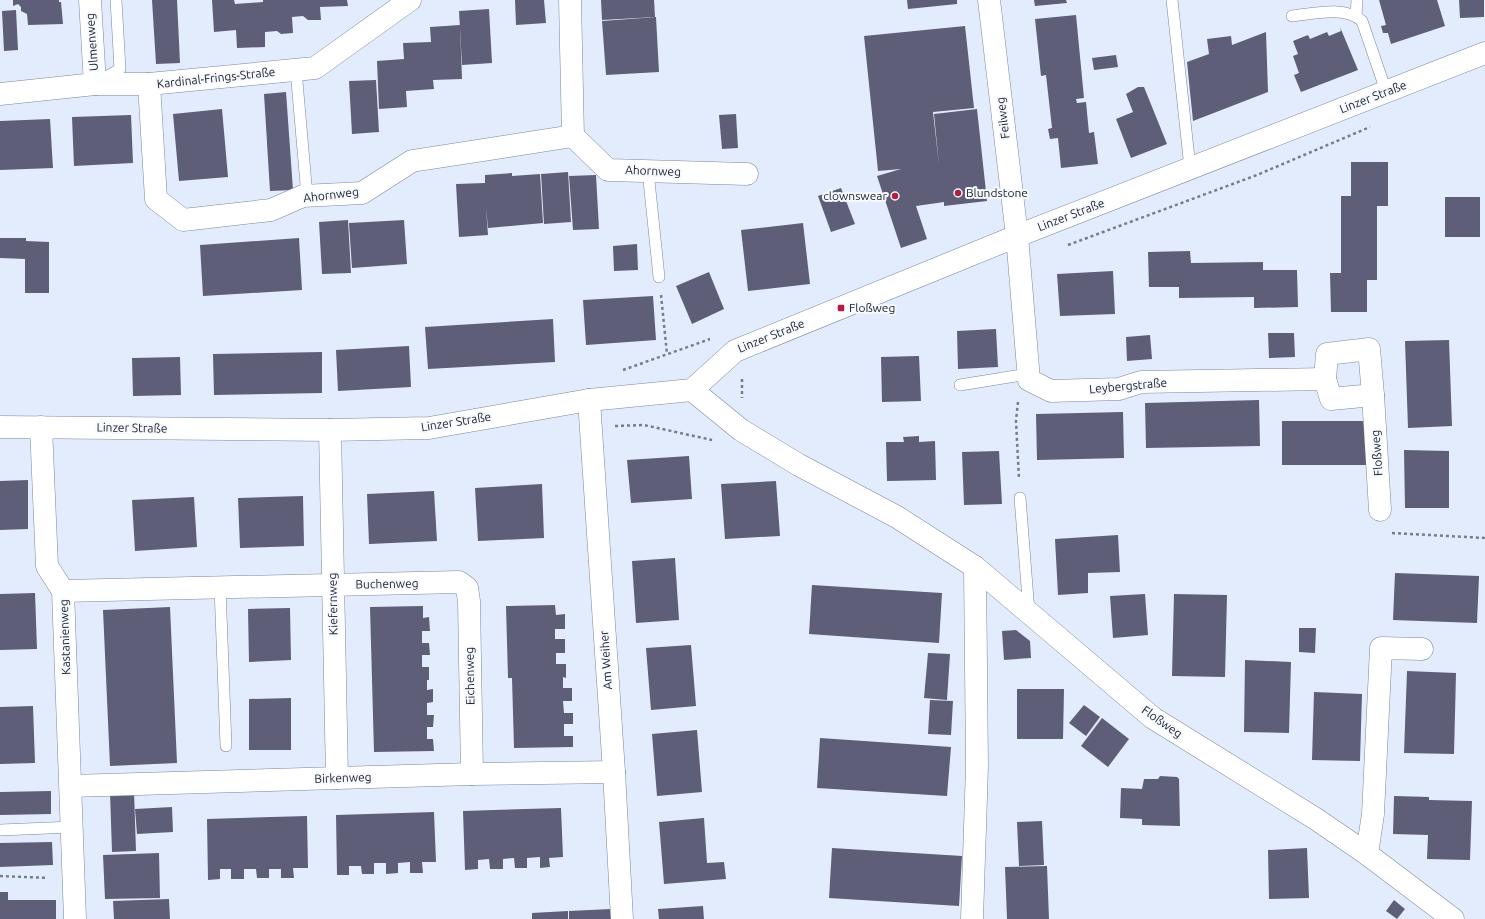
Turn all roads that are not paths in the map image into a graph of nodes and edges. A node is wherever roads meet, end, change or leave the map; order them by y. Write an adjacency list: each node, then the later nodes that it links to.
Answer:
1 (90, 0): 12 (street, Ulmenweg)
2 (116, 0): 12 (lane)
3 (570, 0): 16 (street)
4 (989, 0): 21 (street, Feilweg)
5 (1172, 0): 17 (lane)
6 (1357, 0): 9 (lane)
7 (398, 4): 11 (street, Kardinal-Frings-Straße)
8 (1292, 16): 9 (lane)
9 (1356, 16): 14 (lane)
10 (1485, 53): 14 (street, Linzer Straße)
11 (296, 70): 13 (street, Kardinal-Frings-Straße); 20 (lane)
12 (96, 84): 13 (street, Kardinal-Frings-Straße); 15 (street, Kardinal-Frings-Straße)
13 (149, 84): 20 (street, Ahornweg)
14 (1386, 91): 17 (street, Linzer Straße)
15 (0, 94)
16 (573, 136): 18 (street, Ahornweg); 20 (street, Ahornweg)
17 (1190, 168): 21 (street, Linzer Straße)
18 (648, 171): 19 (street, Ahornweg); 22 (lane)
19 (747, 174)
20 (307, 196)
21 (1017, 236): 23 (street); 26 (street, Linzer Straße)
22 (659, 276)
23 (1029, 377): 24 (street, Leybergstraße); 25 (lane)
24 (1325, 379): 27 (street); 27 (street)
25 (960, 385)
26 (692, 390): 28 (street, Linzer Straße); 34 (street, Floßweg)
27 (1373, 395): 33 (street, Floßweg)
28 (589, 400): 31 (street, Linzer Straße); 42 (street, Am Weiher)
29 (0, 427): 30 (street, Linzer Straße)
30 (41, 427): 31 (street, Linzer Straße); 38 (street, Kastanienweg)
31 (330, 430): 36 (street, Kiefernweg)
32 (1020, 498): 39 (lane)
33 (1380, 510)
34 (975, 567): 39 (street, Floßweg); 51 (street)
35 (459, 582): 36 (street, Buchenweg); 43 (street, Eichenweg)
36 (333, 586): 37 (street, Buchenweg); 44 (street, Kiefernweg)
37 (220, 587): 38 (street, Buchenweg); 41 (lane)
38 (63, 591): 45 (street, Kastanienweg)
39 (1029, 614): 48 (street, Floßweg)
40 (1422, 649): 48 (street)
41 (226, 746)
42 (614, 772): 43 (street, Birkenweg); 50 (street, Am Weiher)
43 (472, 774): 44 (street, Birkenweg)
44 (337, 778): 45 (street, Birkenweg)
45 (71, 786): 46 (street, Kastanienweg)
46 (73, 828): 47 (lane); 49 (street, Kastanienweg)
47 (0, 830)
48 (1367, 854): 52 (street, Floßweg)
49 (75, 919)
50 (622, 919)
51 (972, 919)
52 (1453, 919)

